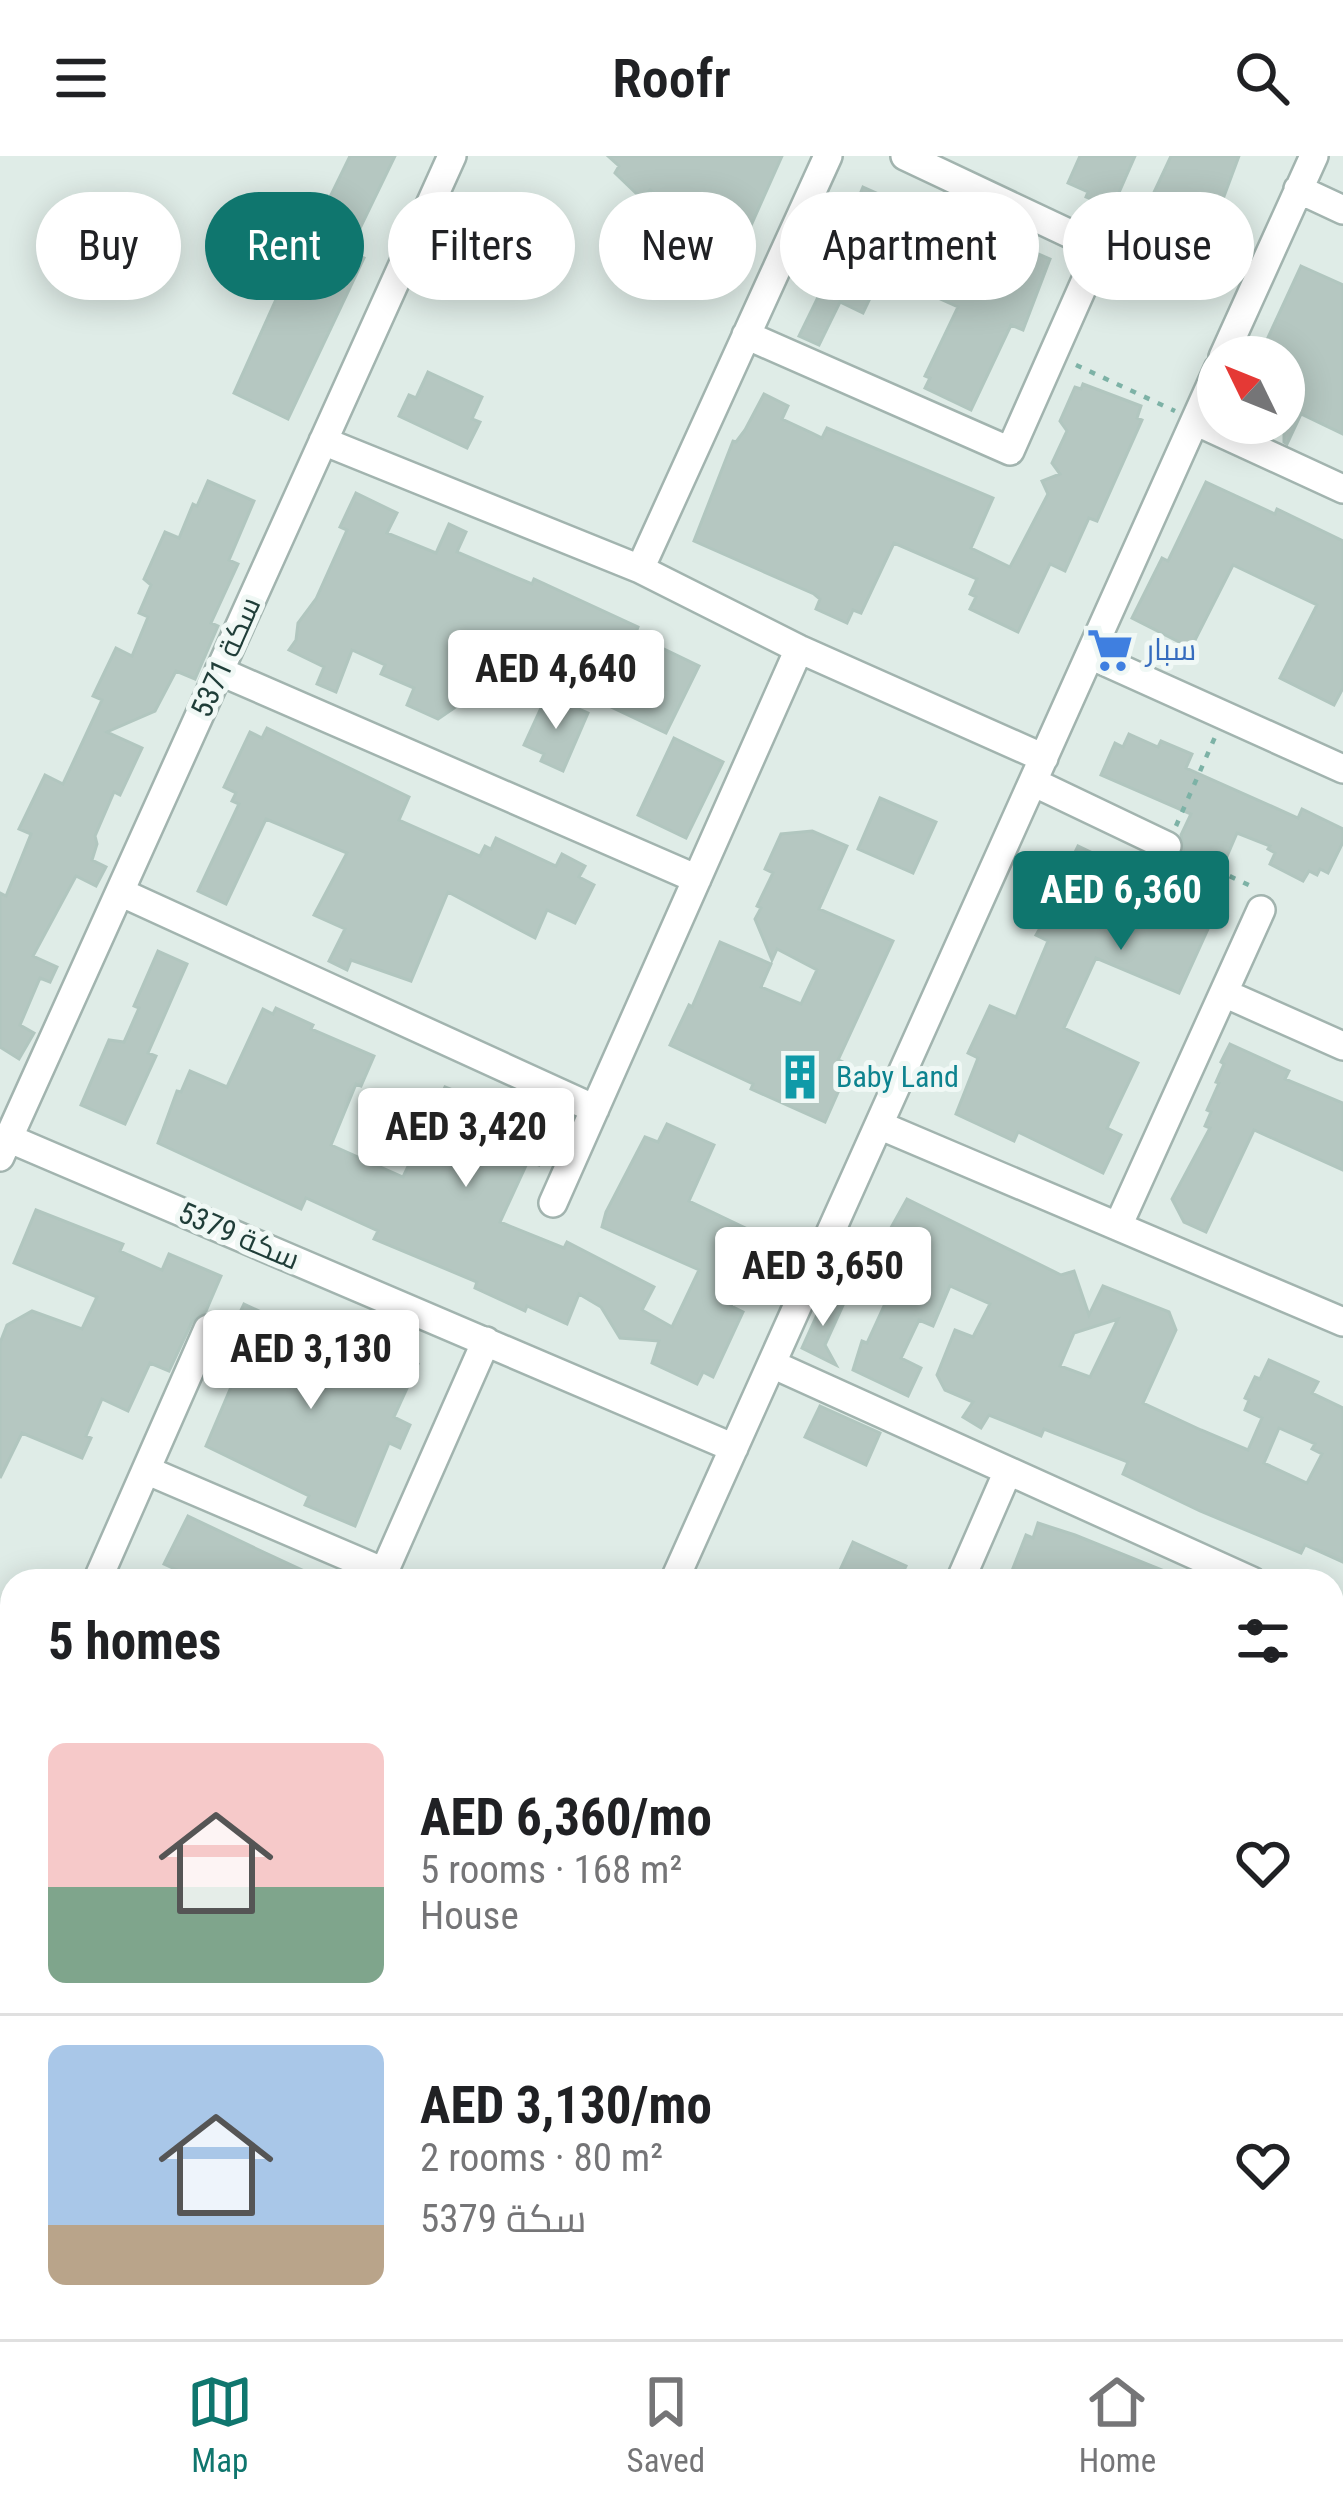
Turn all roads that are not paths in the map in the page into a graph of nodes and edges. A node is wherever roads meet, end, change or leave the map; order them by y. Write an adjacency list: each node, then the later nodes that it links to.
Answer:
1 (452, 156): 11 (street, سكة 5371)
2 (828, 156): 7 (street)
3 (905, 156): 7 (street)
4 (1314, 156): 5 (street)
5 (1298, 189): 6 (street); 8 (street)
6 (1343, 210)
7 (746, 335): 13 (street)
8 (1232, 336)
9 (1197, 416): 10 (street)
10 (1195, 421): 12 (street); 15 (street)
11 (323, 441): 13 (street); 16 (street, سكة 5371)
12 (1343, 489)
13 (640, 569): 14 (street)
14 (799, 649): 18 (street); 20 (street)
15 (1090, 655): 17 (street); 18 (street)
16 (219, 670): 20 (street); 21 (street, سكة 5371)
17 (1343, 769)
18 (1039, 770): 19 (street); 26 (street)
19 (1167, 846)
20 (697, 879): 25 (street)
21 (120, 892): 25 (street); 27 (street, سكة 5371)
22 (1261, 910): 23 (street)
23 (1225, 993): 24 (street); 29 (street)
24 (1343, 1046)
25 (595, 1109): 28 (street)
26 (879, 1124): 29 (street); 33 (street)
27 (4, 1148): 32 (street, سكة 5379)
28 (553, 1203)
29 (1118, 1226): 30 (street)
30 (1343, 1322)
31 (208, 1329): 35 (street)
32 (486, 1341): 34 (street, سكة 5379); 39 (street)
33 (772, 1364): 34 (street); 36 (street)
34 (734, 1448): 40 (street)
35 (146, 1470): 37 (street); 38 (street)
36 (1008, 1471): 41 (street); 42 (street)
37 (102, 1569)
38 (366, 1569)
39 (385, 1569)
40 (679, 1569)
41 (965, 1569)
42 (1217, 1569)

